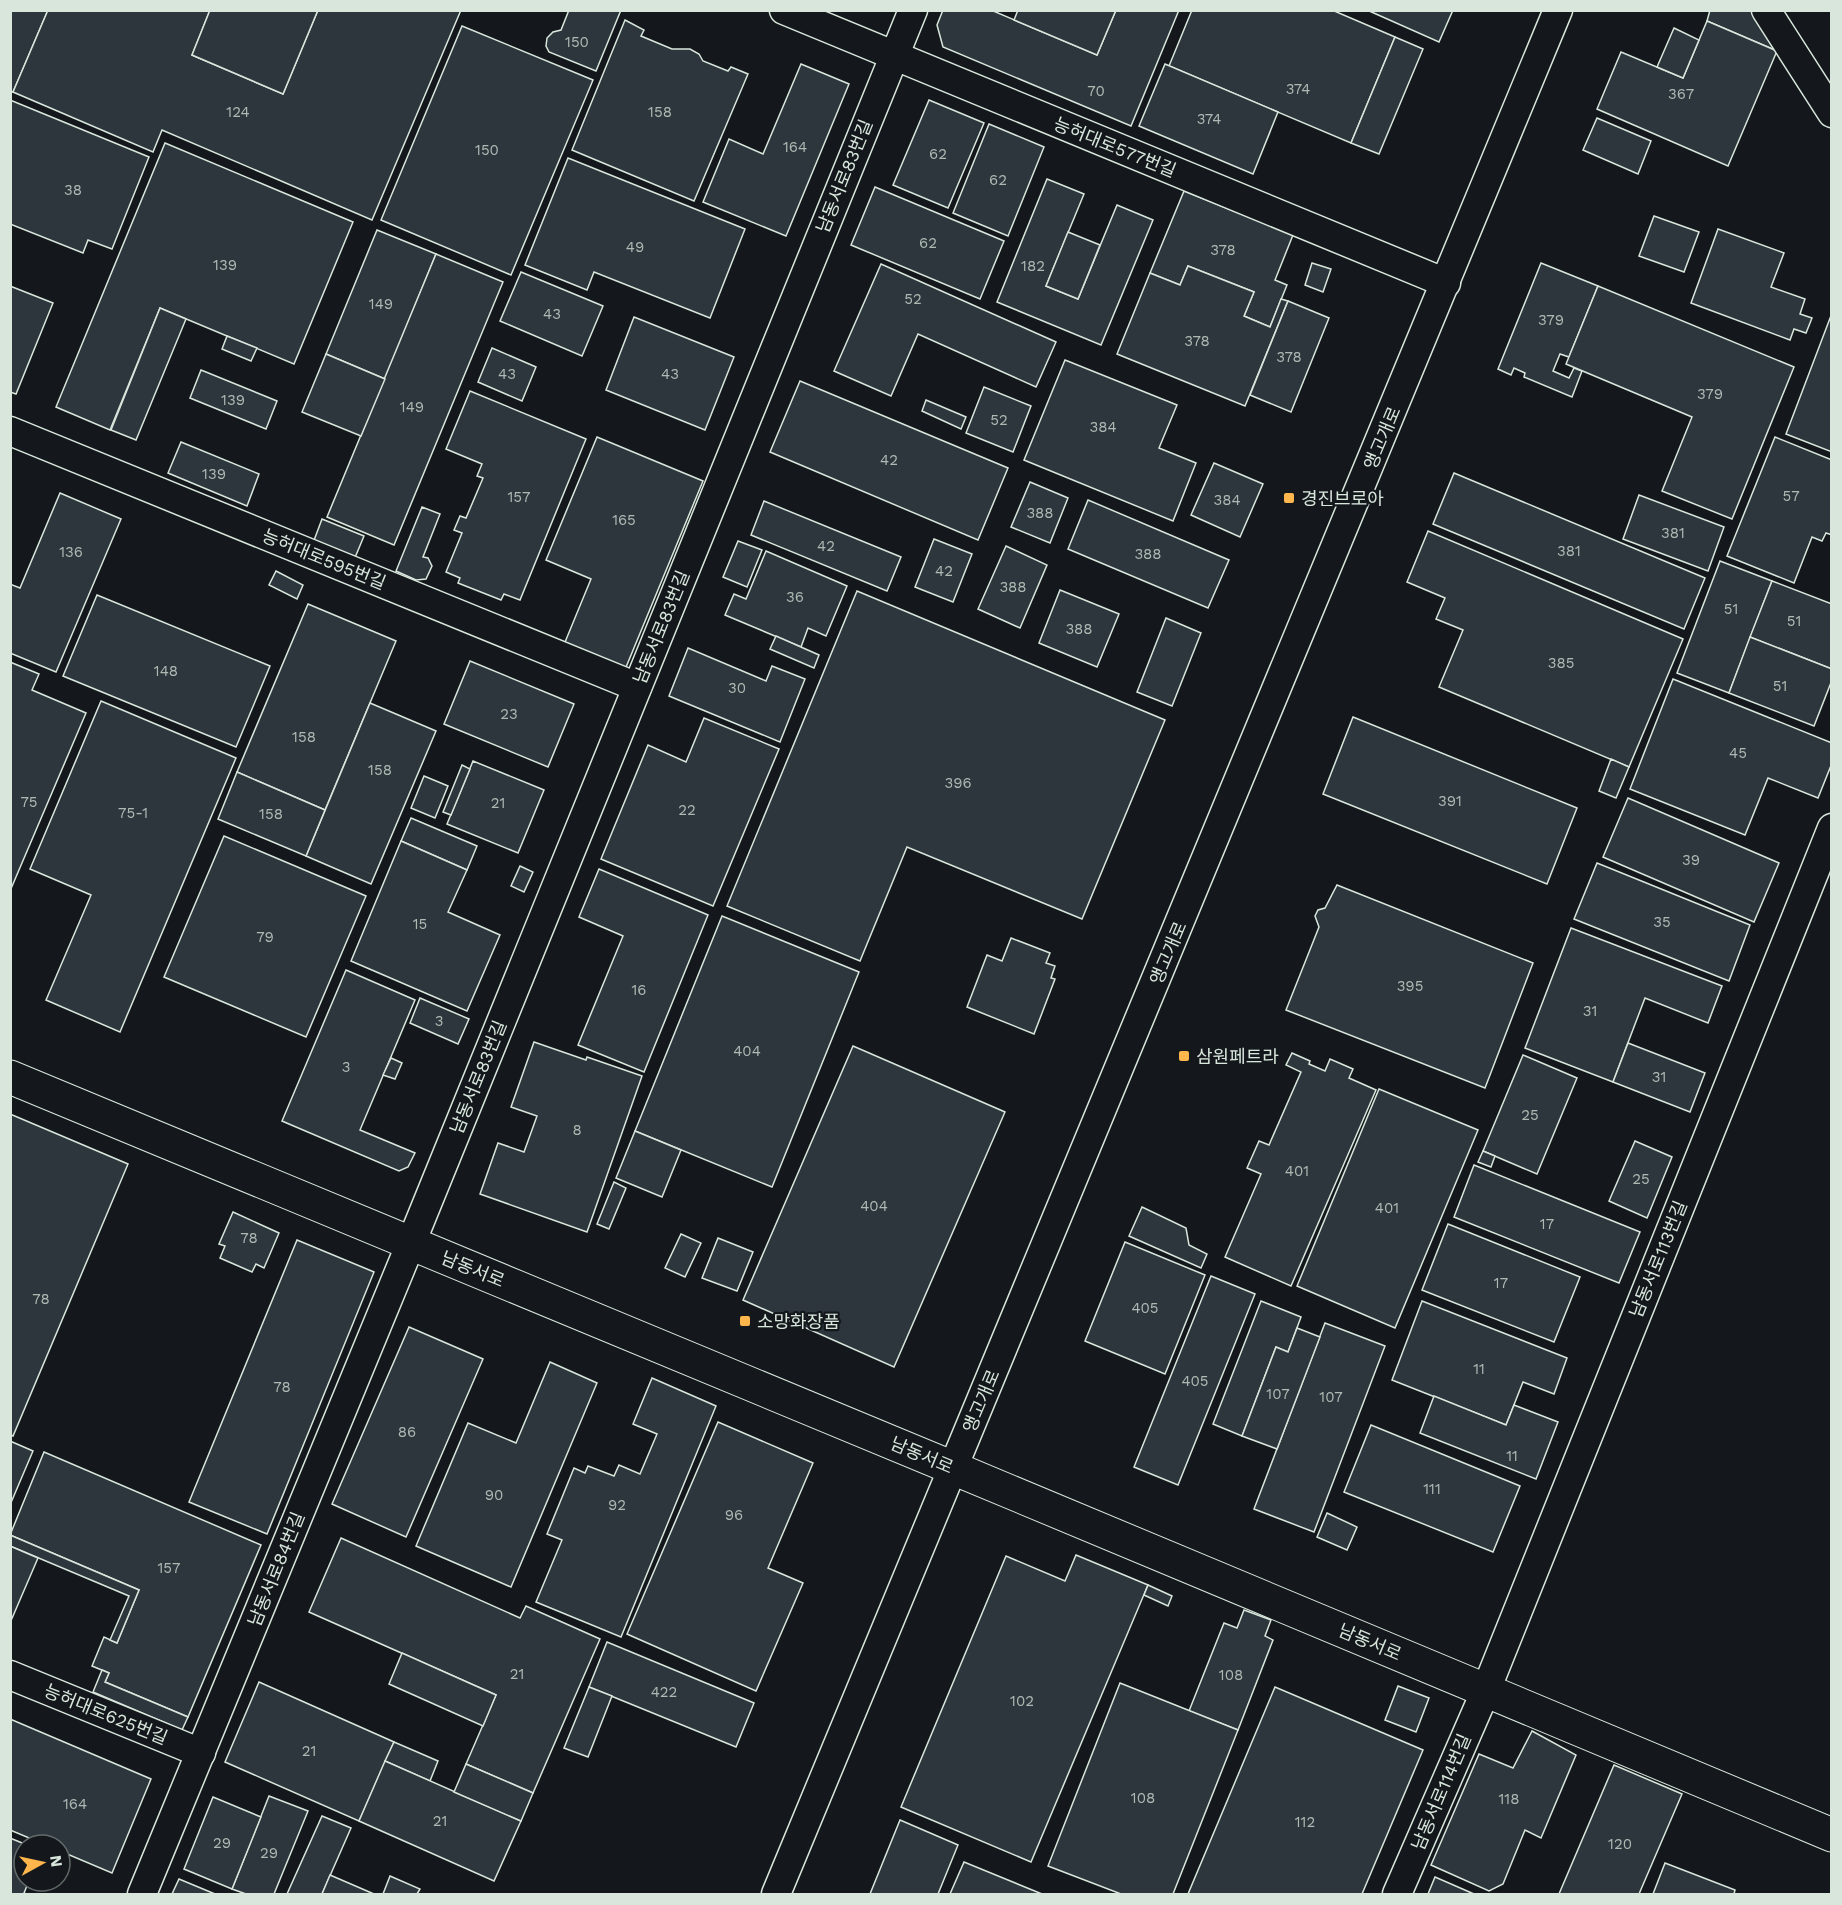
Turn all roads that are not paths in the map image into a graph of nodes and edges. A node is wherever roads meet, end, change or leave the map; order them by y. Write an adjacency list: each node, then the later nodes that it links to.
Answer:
1 (784, 10): 5 (street, 능허대로577번길)
2 (913, 10): 5 (street, 남동서로83번길)
3 (1558, 10): 7 (street, 앵고개로)
4 (1766, 10): 6 (street)
5 (894, 55): 7 (street, 능허대로577번길); 9 (street, 남동서로83번길)
6 (1832, 113)
7 (1446, 283): 13 (street, 앵고개로)
8 (10, 431): 9 (street, 능허대로595번길)
9 (637, 687): 12 (street, 남동서로83번길)
10 (1832, 828): 15 (street, 남동서로113번길)
11 (10, 1077): 12 (main road, 남동서로)
12 (411, 1243): 13 (main road, 남동서로); 16 (street, 남동서로84번길)
13 (953, 1468): 15 (main road, 남동서로); 19 (street, 앵고개로)
14 (10, 1675): 16 (street, 능허대로625번길)
15 (1485, 1690): 17 (main road, 남동서로); 20 (street, 남동서로114번길)
16 (201, 1753): 18 (street, 남동서로84번길)
17 (1832, 1835)
18 (142, 1894)
19 (776, 1894)
20 (1397, 1894)

